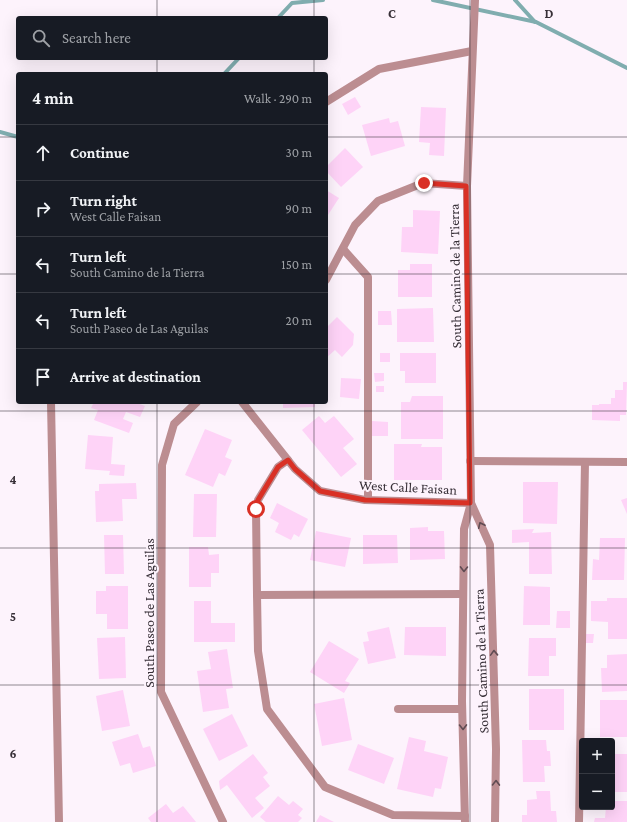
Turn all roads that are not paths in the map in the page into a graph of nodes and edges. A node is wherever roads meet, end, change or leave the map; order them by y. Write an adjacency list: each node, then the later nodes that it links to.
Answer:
1 (474, 0): 2 (street, South Camino de la Tierra)
2 (472, 51): 3 (street); 4 (street, South Camino de la Tierra)
3 (328, 101)
4 (466, 186): 5 (street); 11 (street, South Camino de la Tierra)
5 (343, 249): 6 (street); 14 (street)
6 (328, 276)
7 (51, 404): 21 (street)
8 (195, 404): 22 (street, South Paseo de Las Aguilas)
9 (244, 404): 10 (street, West Calle Faisan)
10 (288, 460): 14 (street, West Calle Faisan); 17 (street)
11 (470, 461): 12 (street); 15 (street, South Camino de la Tierra)
12 (585, 462): 13 (street); 24 (street)
13 (627, 462)
14 (368, 500): 15 (street, West Calle Faisan)
15 (470, 503): 16 (street, South Camino de la Tierra, one-way to 16); 23 (street, South Camino de la Tierra, one-way to 15)
16 (463, 594): 17 (street); 19 (street, South Camino de la Tierra)
17 (257, 595): 20 (street)
18 (398, 709): 19 (street, South Camino de la Tierra)
19 (462, 709): 20 (street, South Camino de la Tierra, one-way to 20)
20 (465, 819)
21 (59, 822)
22 (223, 822)
23 (495, 822)
24 (579, 822)

